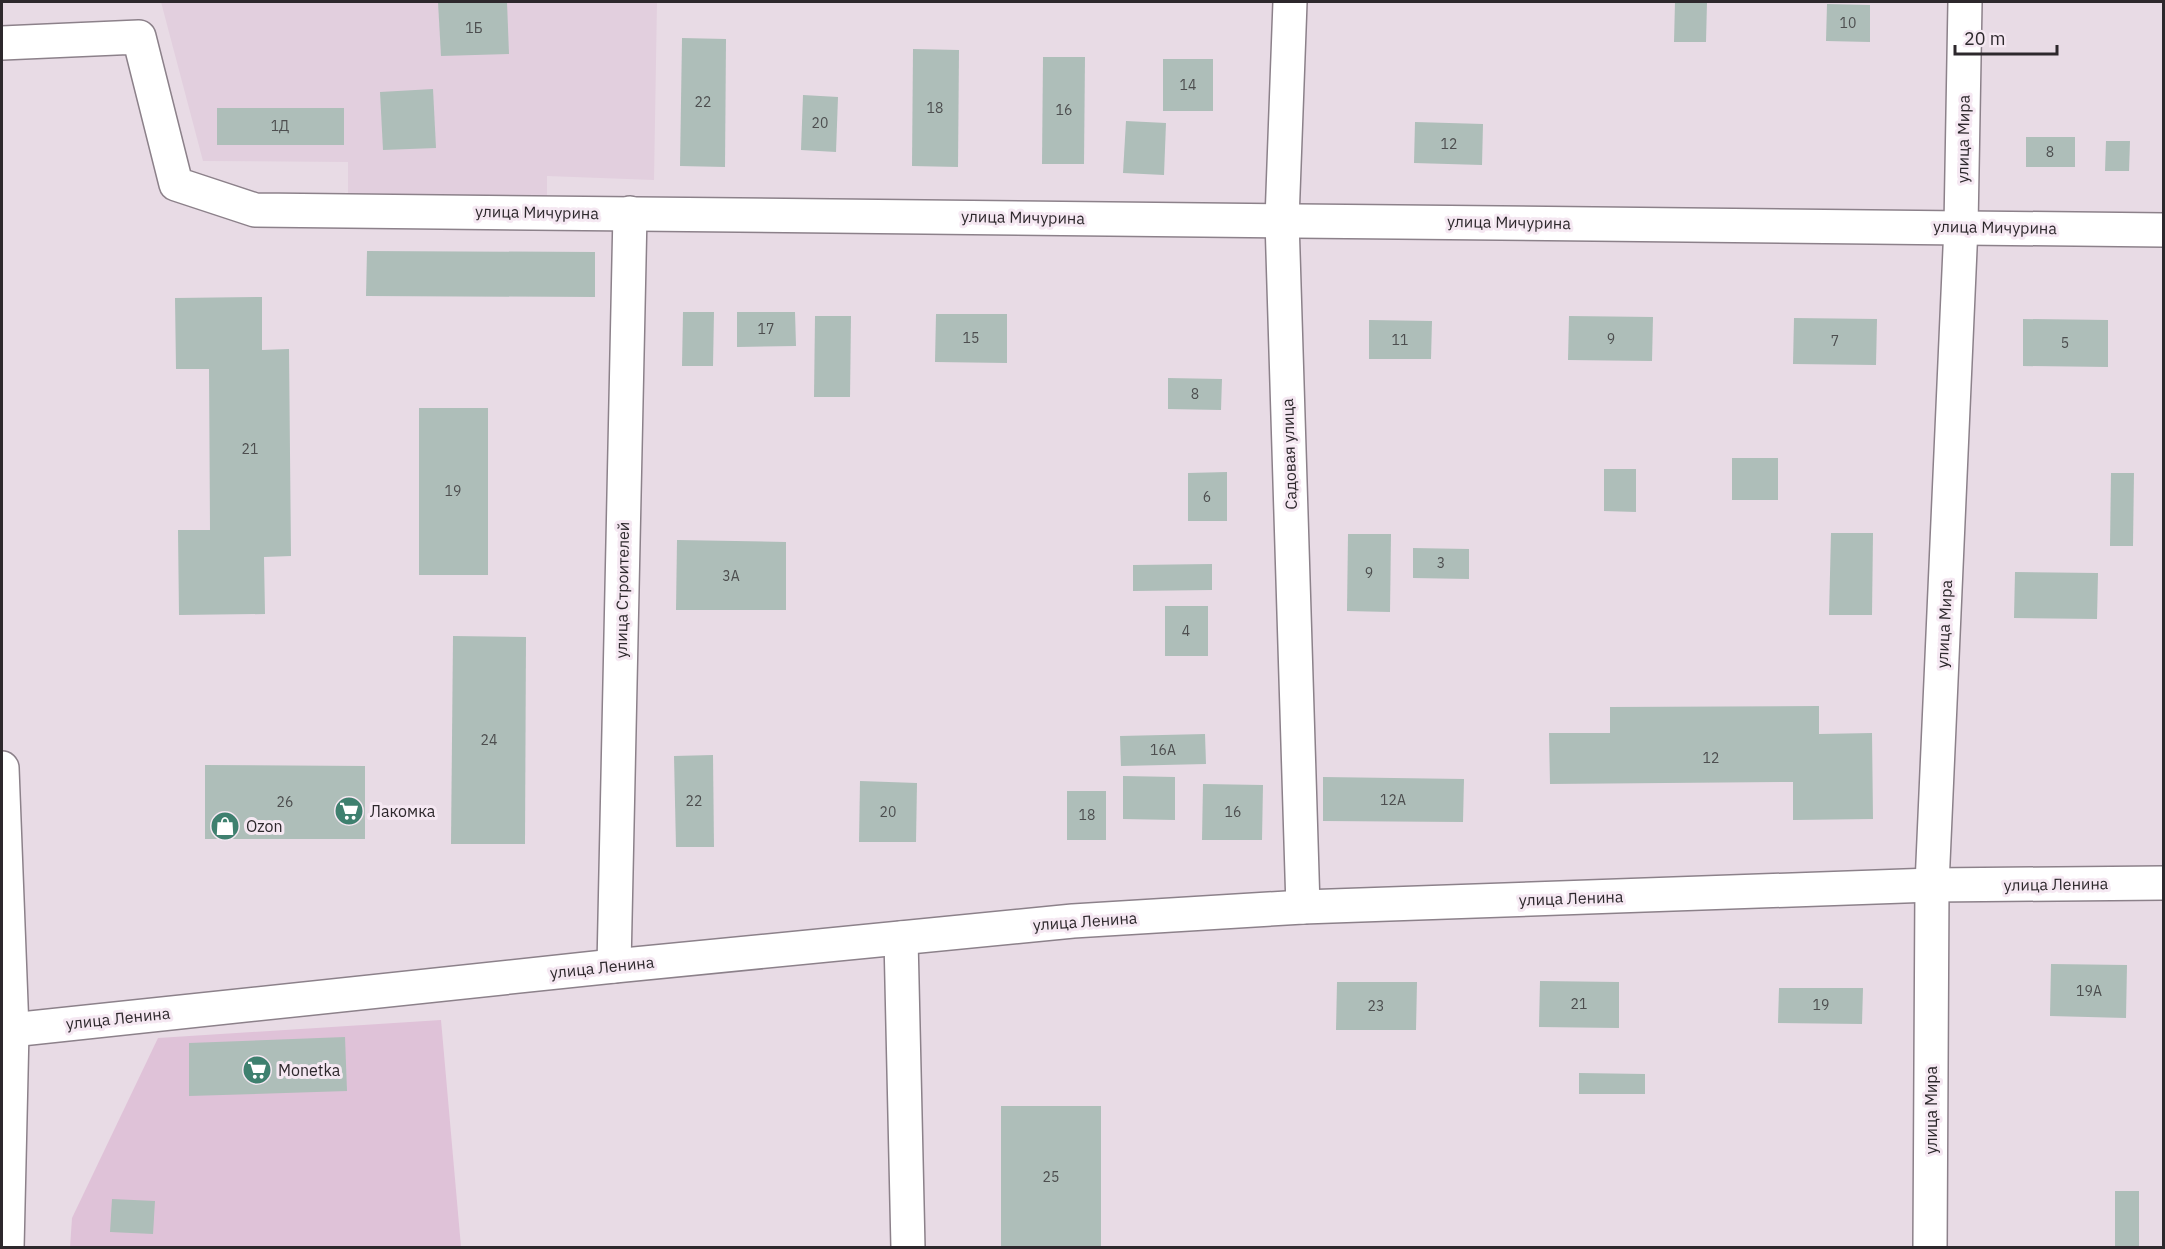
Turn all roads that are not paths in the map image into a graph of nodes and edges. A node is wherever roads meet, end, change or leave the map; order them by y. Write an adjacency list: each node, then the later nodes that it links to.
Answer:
1 (1290, 2): 5 (street, Садовая улица)
2 (1965, 2): 6 (street, улица Мира)
3 (2, 43): 4 (street, улица Мичурина)
4 (630, 213): 5 (street, улица Мичурина); 13 (street, улица Строителей)
5 (1282, 220): 6 (street, улица Мичурина); 11 (street, Садовая улица)
6 (1961, 226): 7 (street, улица Мичурина); 10 (street, улица Мира)
7 (2163, 230)
8 (2, 768): 14 (street)
9 (2163, 883): 10 (street, улица Ленина)
10 (1932, 885): 11 (street, улица Ленина); 17 (street, улица Мира)
11 (1303, 907): 12 (street, улица Ленина)
12 (901, 938): 13 (street, улица Ленина); 16 (street)
13 (614, 966): 14 (street, улица Ленина)
14 (7, 1030): 15 (street)
15 (7, 1248)
16 (908, 1248)
17 (1930, 1248)

